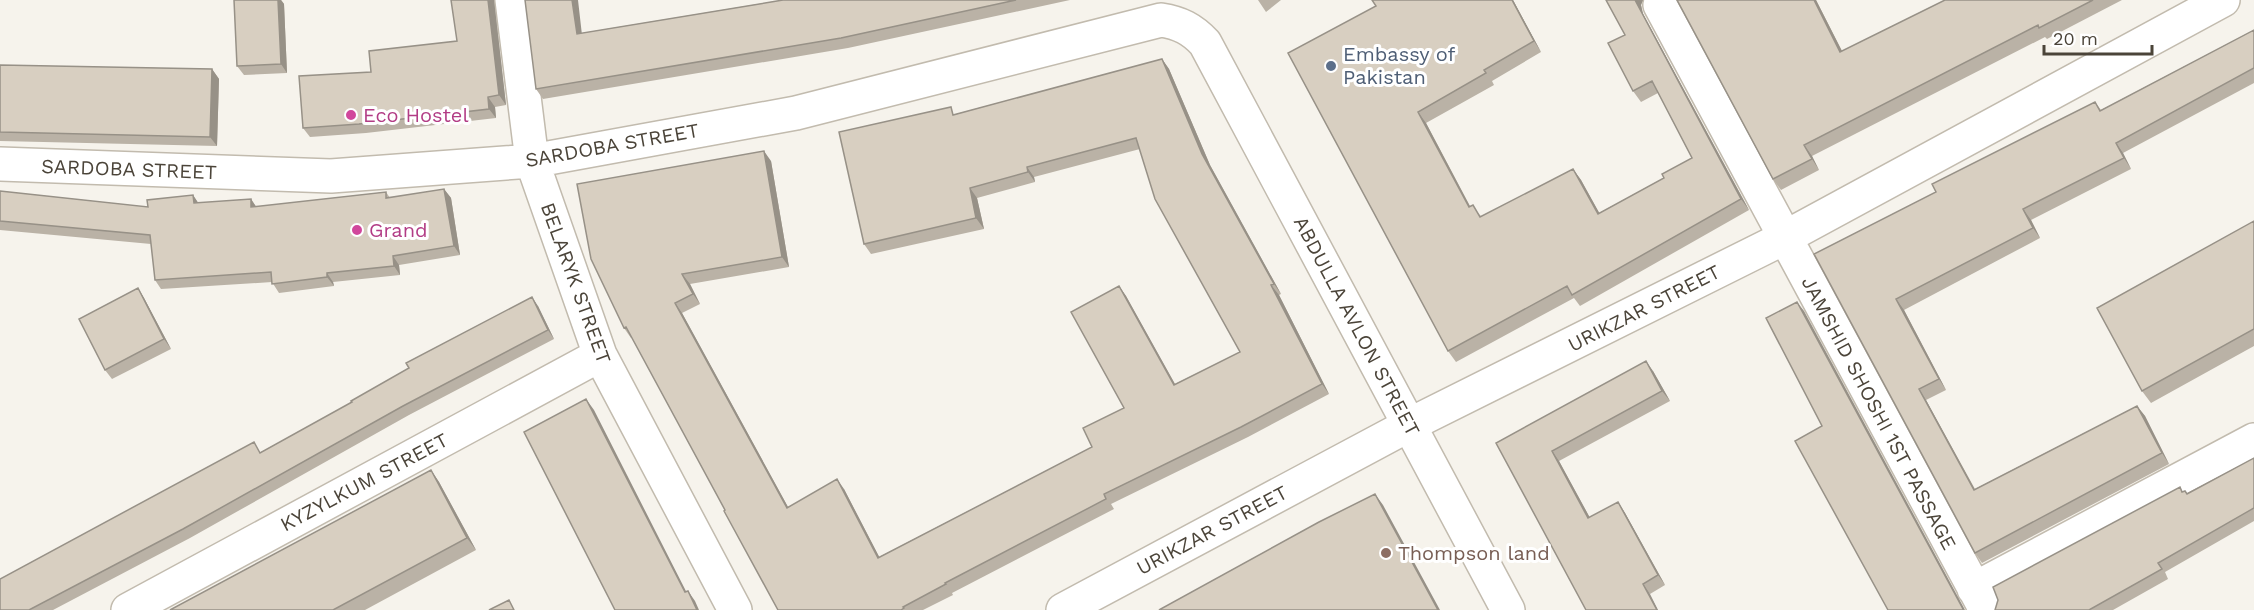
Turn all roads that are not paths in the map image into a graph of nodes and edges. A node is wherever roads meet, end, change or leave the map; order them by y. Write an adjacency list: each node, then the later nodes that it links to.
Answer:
1 (512, 0): 5 (street, BELARYK STREET)
2 (2223, 0): 7 (street, URIKZAR STREET)
3 (1660, 5): 7 (street, JAMSHID SHOSHI 1ST PASSAGE)
4 (1206, 43): 5 (street, SARDOBA STREET); 9 (street, ABDULLA AVLON STREET)
5 (532, 161): 6 (street, SARDOBA STREET); 8 (street, BELARYK STREET)
6 (0, 164)
7 (1784, 238): 9 (street, URIKZAR STREET); 11 (street, JAMSHID SHOSHI 1ST PASSAGE)
8 (600, 355): 12 (street, KYZYLKUM STREET); 13 (street, BELARYK STREET)
9 (1409, 425): 14 (street, URIKZAR STREET); 15 (street, ABDULLA AVLON STREET)
10 (2254, 440): 11 (street, JAMSHID SHOSHI 1ST PASSAGE)
11 (1980, 599)
12 (128, 610)
13 (735, 610)
14 (1063, 610)
15 (1508, 610)

